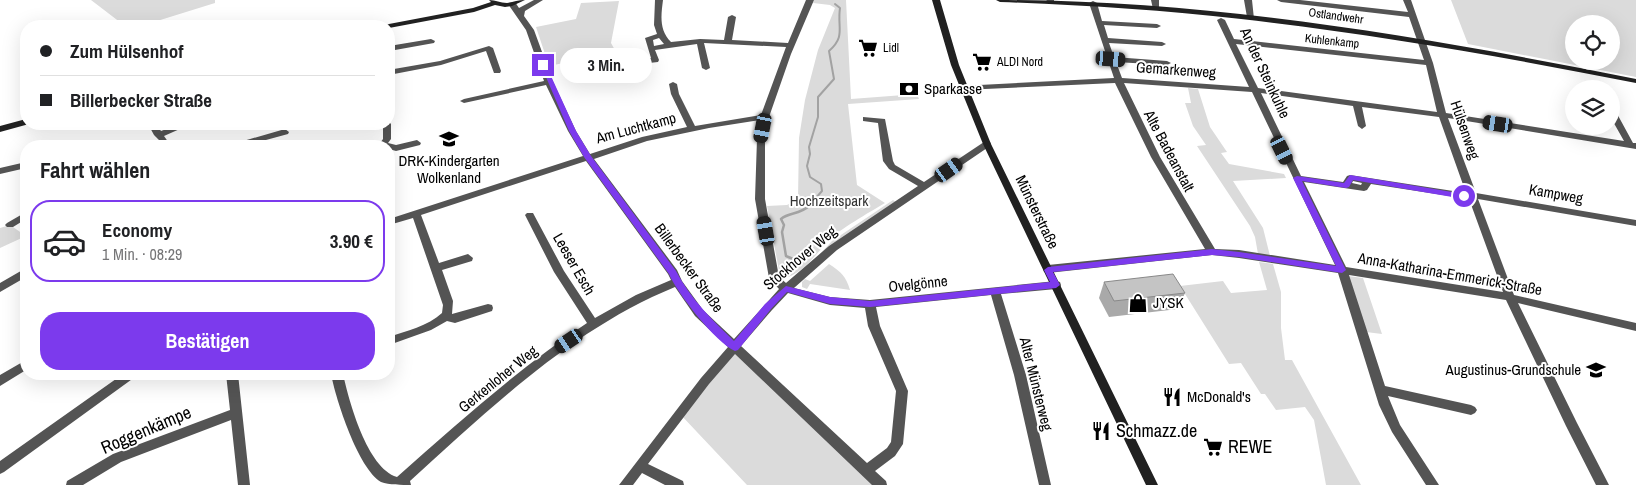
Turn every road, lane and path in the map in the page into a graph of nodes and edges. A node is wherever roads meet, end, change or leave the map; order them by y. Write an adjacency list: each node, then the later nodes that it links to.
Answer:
1 (521, 0): 13 (street)
2 (539, 0): 16 (street)
3 (659, 0): 23 (street)
4 (810, 0): 32 (street)
5 (936, 0): 46 (street, Münsterstraße)
6 (1000, 0): 10 (street, Ostlandwehr)
7 (1248, 0): 18 (street)
8 (1280, 0): 15 (street)
9 (1407, 0): 15 (street, Hülsenweg)
10 (1050, 1): 12 (street, Ostlandwehr)
11 (494, 2): 13 (street); 21 (street)
12 (1093, 3): 14 (street, Ostlandwehr); 20 (street, Alte Badeanstalt)
13 (512, 4): 16 (street, Billerbecker Straße)
14 (1156, 4): 18 (street, Ostlandwehr)
15 (1413, 15): 25 (street, Hülsenweg)
16 (521, 16): 44 (street, Billerbecker Straße)
17 (732, 17): 28 (street)
18 (1251, 17): 25 (street, Ostlandwehr)
19 (1221, 20): 29 (street, An der Steinkuhle)
20 (1099, 23): 22 (street); 24 (street, Alte Badeanstalt)
21 (395, 25)
22 (1157, 26)
23 (660, 36): 31 (street); 34 (street)
24 (1104, 40): 30 (street); 35 (street, Alte Badeanstalt)
25 (1422, 40): 38 (street, Hülsenweg); 43 (street, Ostlandwehr)
26 (431, 41): 33 (street)
27 (700, 41): 28 (street); 31 (street); 39 (street)
28 (728, 41): 32 (street)
29 (1232, 41): 38 (street, Kuhlenkamp); 47 (street, An der Steinkuhle)
30 (1162, 44)
31 (670, 45): 34 (street)
32 (791, 45): 51 (street)
33 (395, 47)
34 (651, 49): 36 (street)
35 (1111, 59): 37 (street); 42 (street, Alte Badeanstalt)
36 (643, 62)
37 (1167, 63)
38 (1429, 63): 50 (street, Hülsenweg)
39 (706, 68)
40 (395, 71): 41 (street)
41 (497, 72)
42 (1118, 80): 46 (street, Gemarkenweg); 47 (street, Gemarkenweg); 78 (street, Alte Badeanstalt)
43 (1636, 81)
44 (549, 82): 48 (street); 66 (street, Billerbecker Straße)
45 (673, 84): 57 (street, Am Luchtkamp)
46 (963, 88): 63 (street, Münsterstraße)
47 (1254, 90): 49 (street, Gemarkenweg); 69 (street, An der Steinkuhle)
48 (464, 101)
49 (1357, 104): 50 (street, Gemarkenweg); 55 (street)
50 (1442, 115): 64 (street, Gemarkenweg); 71 (street, Hülsenweg)
51 (765, 117): 57 (street, Am Luchtkamp); 87 (street)
52 (866, 119): 70 (street)
53 (20, 124): 56 (street)
54 (1620, 125): 64 (street, Gemarkenweg)
55 (1362, 126)
56 (0, 129)
57 (692, 129): 66 (street, Am Luchtkamp)
58 (179, 130): 60 (street)
59 (285, 132): 61 (street)
60 (164, 140)
61 (255, 140)
62 (417, 143): 65 (street)
63 (988, 144): 70 (street, Stockhover Weg); 81 (street, Münsterstraße)
64 (1633, 146)
65 (395, 148)
66 (588, 157): 72 (street, Am Luchtkamp); 84 (street, Billerbecker Straße)
67 (20, 166): 68 (street)
68 (0, 171)
69 (1297, 178): 71 (street, Kampweg); 82 (street, An der Steinkuhle)
70 (924, 186): 87 (street, Stockhover Weg)
71 (1471, 196): 76 (street, Kampweg); 89 (street, Hülsenweg)
72 (416, 213): 75 (street, Am Luchtkamp); 80 (street)
73 (530, 216): 93 (street, Leeser Esch)
74 (20, 219): 77 (street)
75 (395, 220)
76 (1636, 223)
77 (10, 225)
78 (1212, 252): 81 (street, Anna-Katharina-Emmerick-Straße); 82 (street, Anna-Katharina-Emmerick-Straße)
79 (468, 258): 80 (street)
80 (435, 268): 92 (street)
81 (1048, 270): 85 (street, Münsterstraße)
82 (1342, 270): 89 (street, Anna-Katharina-Emmerick-Straße); 102 (street, An der Steinkuhle)
83 (20, 276): 86 (street)
84 (677, 282): 93 (street, Gerkenloher Weg); 96 (street, Billerbecker Straße)
85 (1056, 285): 88 (street, Ovelgönne); 115 (street, Münsterstraße)
86 (0, 288)
87 (786, 289): 90 (street, Ovelgönne); 96 (street, Stockhover Weg)
88 (995, 291): 90 (street, Ovelgönne); 114 (street, Alter Münsterweg)
89 (1510, 297): 94 (street, Anna-Katharina-Emmerick-Straße); 117 (street, Hülsenweg)
90 (870, 304): 107 (street)
91 (488, 308): 92 (street)
92 (445, 317): 95 (street)
93 (595, 325): 108 (street, Gerkenloher Weg)
94 (1636, 327)
95 (395, 339)
96 (735, 347): 105 (street, Stockhover Weg); 107 (street, Billerbecker Straße)
97 (20, 368): 101 (street)
98 (123, 380): 106 (street)
99 (232, 380): 104 (street)
100 (338, 380): 108 (street)
101 (0, 381)
102 (1379, 389): 103 (street); 116 (street, An der Steinkuhle)
103 (1471, 410)
104 (235, 413): 109 (street, Roggenkämpe); 110 (street)
105 (640, 466): 111 (street, Stockhover Weg); 112 (street)
106 (0, 468)
107 (866, 471): 113 (street, Billerbecker Straße)
108 (403, 484)
109 (72, 485)
110 (244, 485)
111 (625, 485)
112 (678, 485)
113 (881, 485)
114 (1045, 485)
115 (1152, 485)
116 (1433, 485)
117 (1603, 485)

